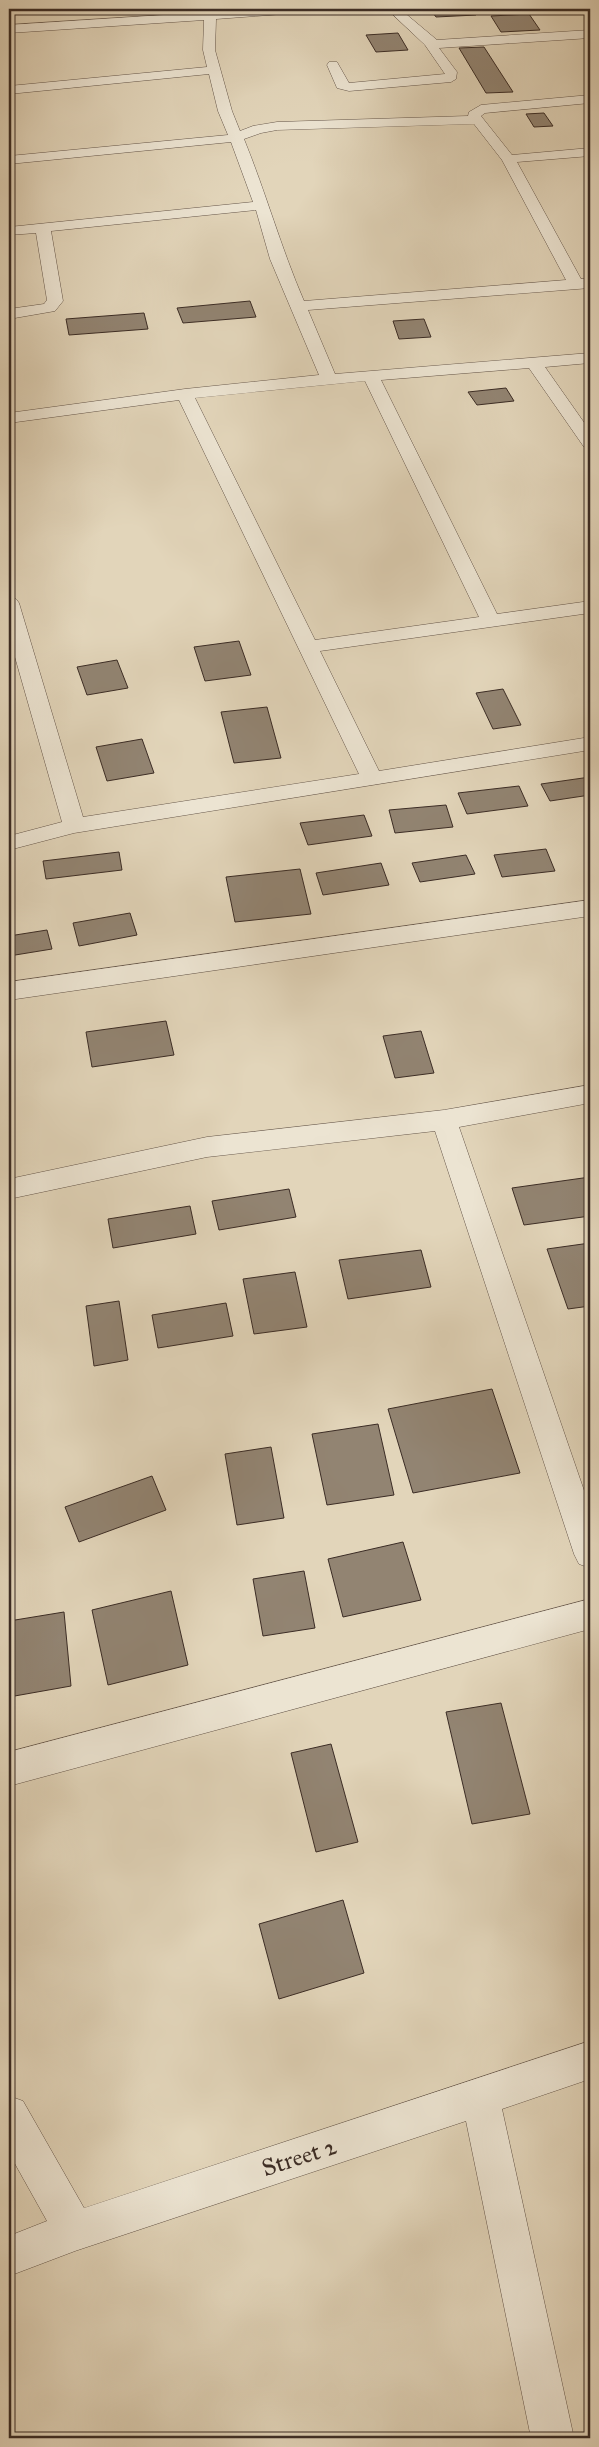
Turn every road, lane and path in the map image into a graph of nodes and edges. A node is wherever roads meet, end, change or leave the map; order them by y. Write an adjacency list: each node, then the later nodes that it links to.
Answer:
1 (296, 9): 3 (street)
2 (393, 9): 6 (street)
3 (201, 14): 4 (street); 8 (street)
4 (9, 29)
5 (590, 34): 6 (street)
6 (429, 42): 7 (street)
7 (332, 65)
8 (214, 70): 9 (street); 12 (street)
9 (9, 90)
10 (590, 99): 11 (street)
11 (478, 120): 12 (street); 14 (street)
12 (235, 138): 15 (street); 16 (street)
13 (590, 152): 14 (street)
14 (508, 159): 19 (street)
15 (9, 160)
16 (262, 205): 17 (street); 20 (street)
17 (42, 228): 18 (street); 21 (street)
18 (9, 232)
19 (583, 284): 20 (street)
20 (298, 306): 25 (street)
21 (9, 314)
22 (590, 358): 23 (street)
23 (534, 363): 24 (street); 28 (street)
24 (371, 377): 25 (street); 31 (street)
25 (329, 379): 26 (street)
26 (185, 394): 27 (street); 32 (street)
27 (9, 418)
28 (590, 443)
29 (9, 603): 33 (street)
30 (590, 607): 31 (street)
31 (490, 620): 32 (street)
32 (308, 647): 35 (street)
33 (18, 669): 36 (street)
34 (590, 744): 35 (street)
35 (372, 779): 36 (street)
36 (74, 826): 37 (street)
37 (9, 843)
38 (590, 908): 39 (street)
39 (9, 991)
40 (590, 1094): 41 (street)
41 (444, 1120): 42 (street); 43 (street)
42 (9, 1189)
43 (590, 1554)
44 (590, 1614): 45 (street)
45 (9, 1769)
46 (590, 2060): 47 (street, Street 2)
47 (480, 2097): 49 (street, Street 2); 51 (street)
48 (9, 2115): 49 (street)
49 (75, 2231): 50 (street, Street 2)
50 (9, 2256)
51 (553, 2438)

